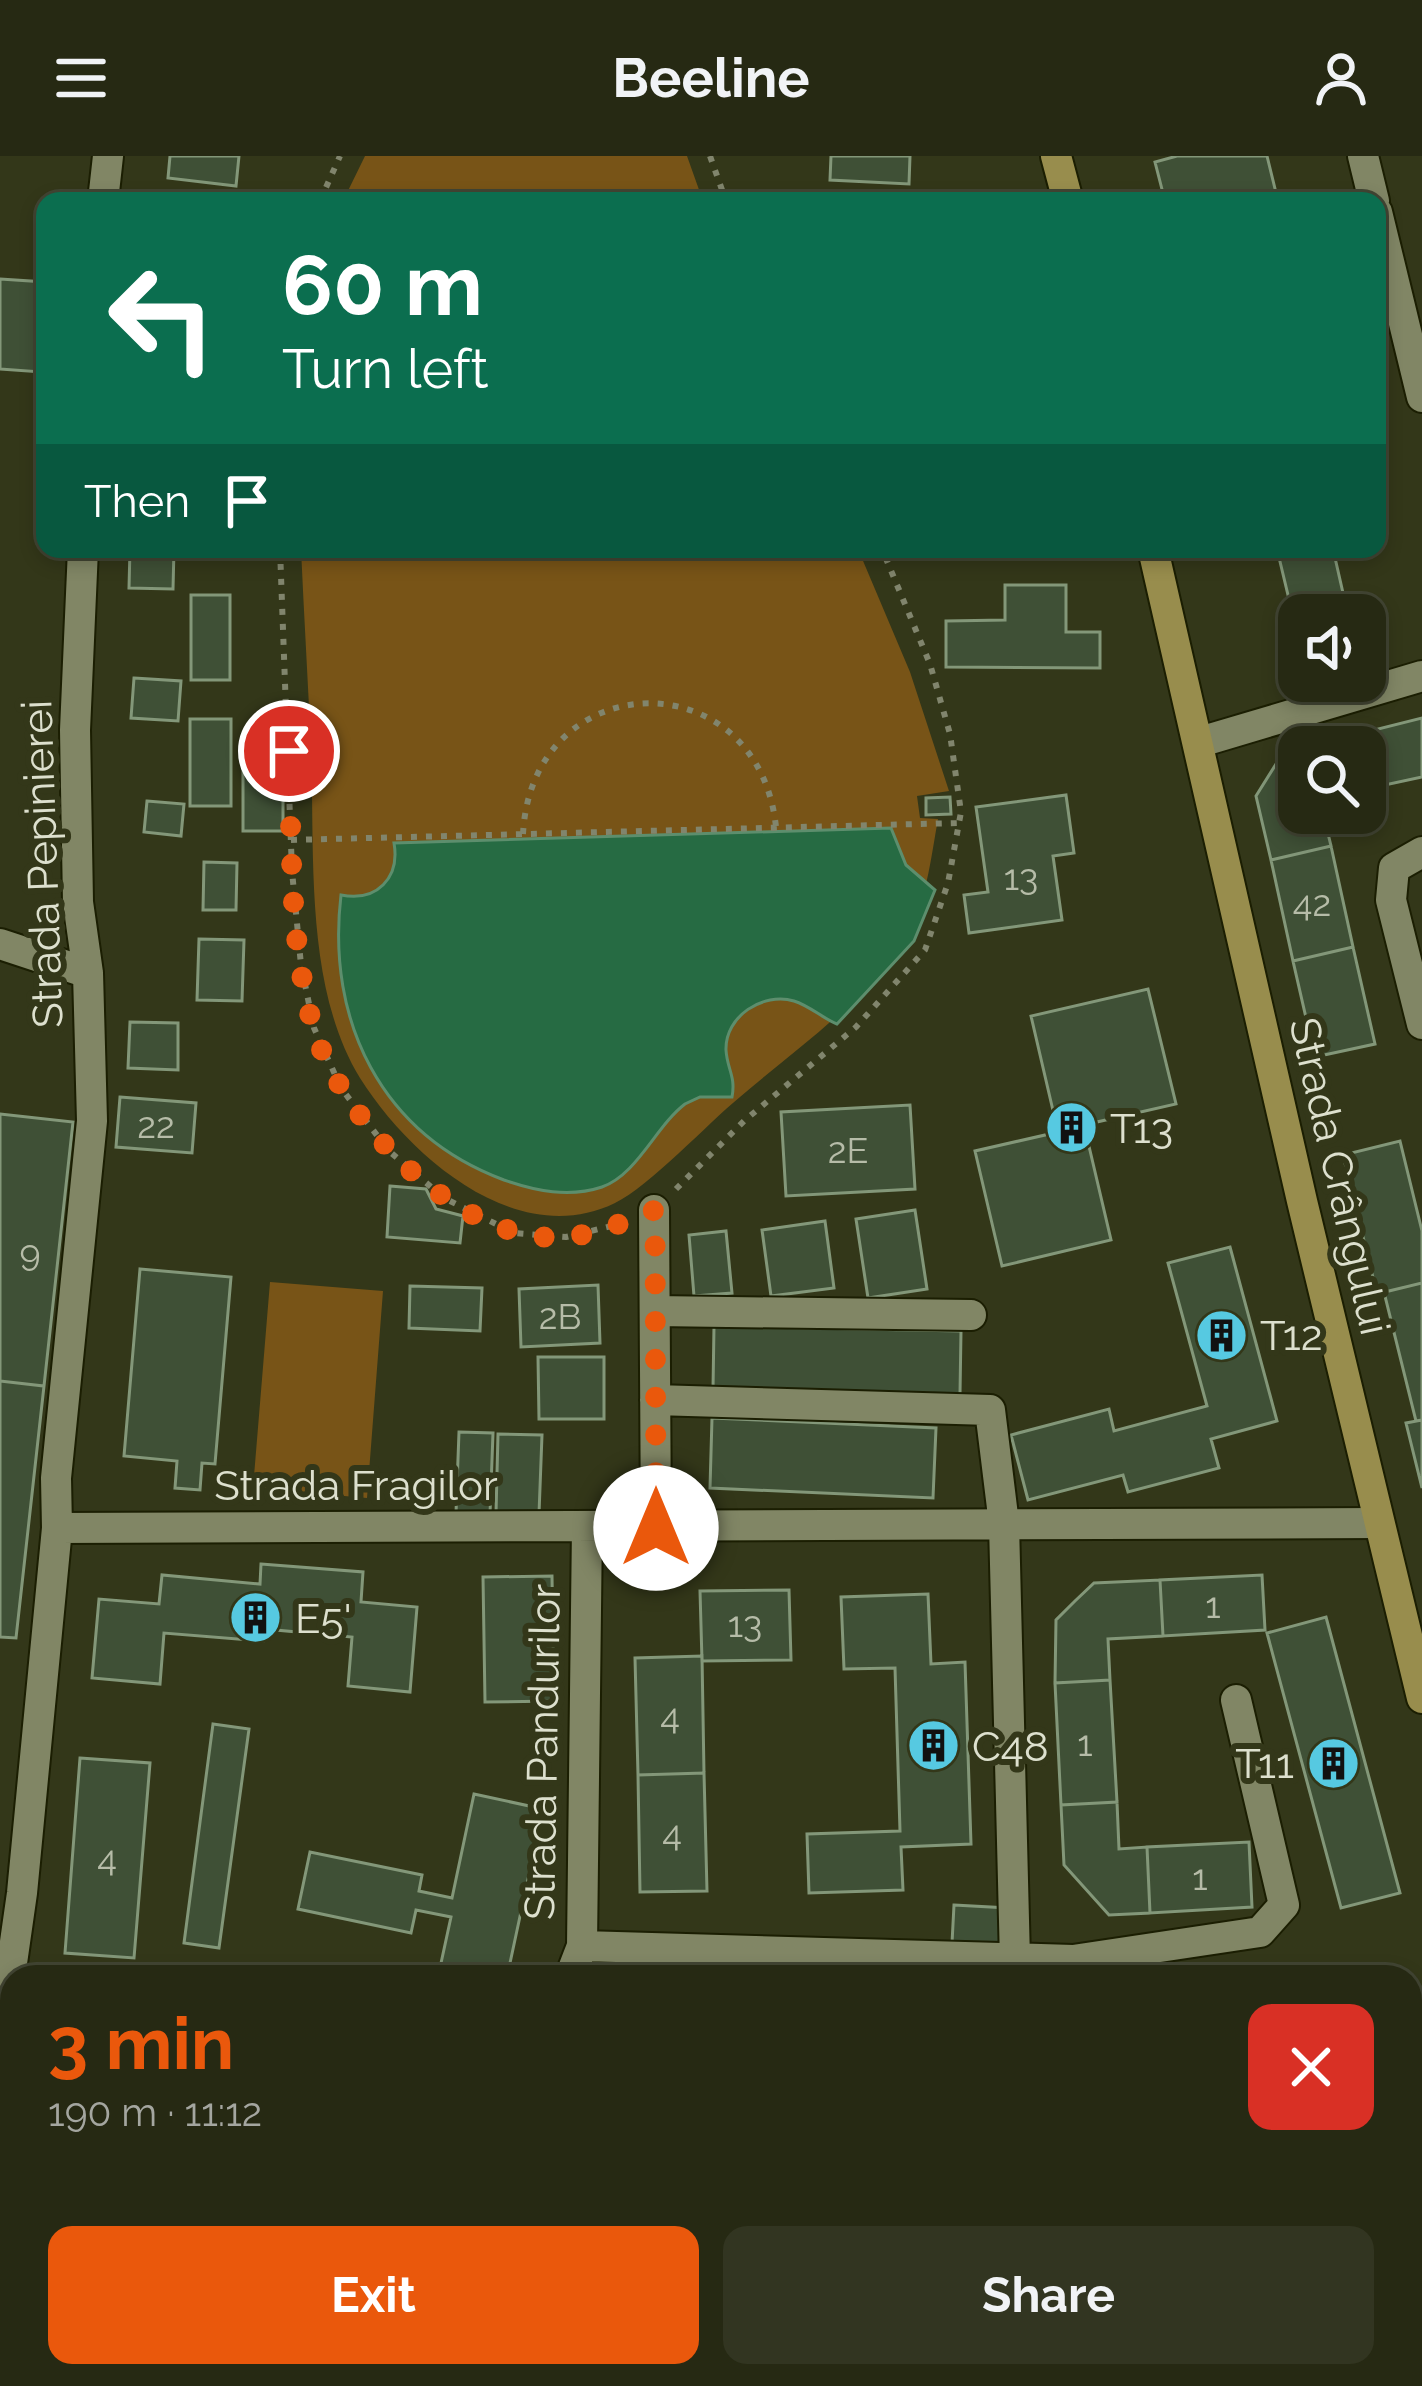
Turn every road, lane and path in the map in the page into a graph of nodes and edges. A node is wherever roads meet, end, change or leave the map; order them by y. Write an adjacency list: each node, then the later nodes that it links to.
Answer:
1 (108, 156): 6 (street)
2 (340, 156): 7 (path)
3 (710, 156): 8 (path)
4 (1056, 156): 9 (main road)
5 (1363, 156): 10 (street)
6 (104, 192)
7 (324, 192)
8 (723, 192)
9 (1066, 192)
10 (1372, 192)
11 (1386, 249): 12 (street)
12 (1422, 397)
13 (83, 558): 25 (street, Strada Pepinierei)
14 (280, 558): 22 (path)
15 (885, 558): 19 (path)
16 (1155, 558): 18 (main road, Strada Crângului)
17 (1422, 676): 18 (street)
18 (1200, 742): 31 (main road, Strada Crângului)
19 (959, 823): 20 (path); 27 (path)
20 (776, 827): 21 (path); 21 (path)
21 (523, 834): 22 (path)
22 (291, 840): 27 (path)
23 (1422, 852): 26 (street)
24 (0, 944): 25 (street)
25 (88, 973): 34 (street, Strada Pepinierei)
26 (1422, 1024)
27 (655, 1210): 28 (street)
28 (655, 1311): 29 (street); 30 (street)
29 (971, 1316)
30 (655, 1400): 32 (street); 35 (street)
31 (1379, 1523): 32 (street, Strada Fragilor); 36 (main road, Strada Crângului)
32 (1004, 1524): 35 (street, Strada Fragilor); 41 (street)
33 (587, 1526): 34 (street, Strada Fragilor); 35 (street, Strada Fragilor); 40 (street, Strada Pandurilor)
34 (56, 1528): 39 (street, Strada Pepinierei)
35 (656, 1528)
36 (1414, 1636): 37 (main road, Strada Crângului)
37 (1422, 1698)
38 (1237, 1700): 41 (street)
39 (11, 1889): 42 (street, Strada Pepinierei)
40 (582, 1946): 41 (street); 43 (street, Strada Pandurilor)
41 (1015, 1960)
42 (6, 1965)
43 (575, 1965)

